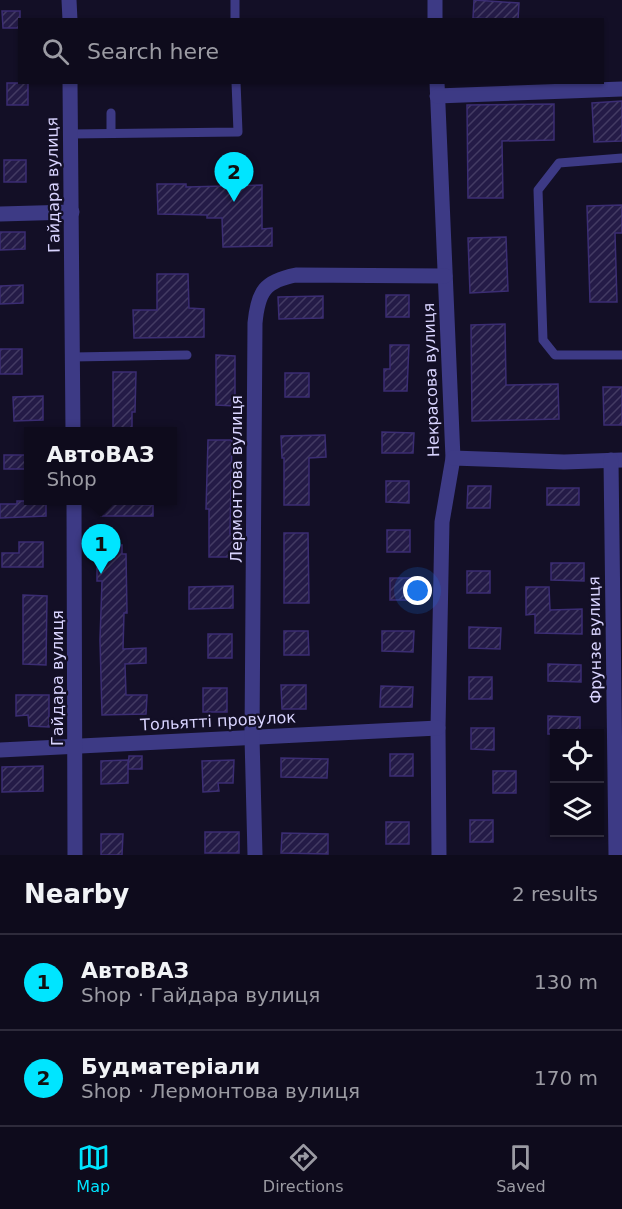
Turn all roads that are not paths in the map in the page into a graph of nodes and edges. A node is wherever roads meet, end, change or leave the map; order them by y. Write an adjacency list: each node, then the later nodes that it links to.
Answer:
1 (69, 0): 4 (street)
2 (235, 0): 5 (lane)
3 (435, 0): 6 (street)
4 (69, 18)
5 (235, 18)
6 (435, 18)
7 (70, 84): 12 (street, Гайдара вулиця)
8 (236, 84): 13 (lane)
9 (437, 89): 10 (street); 17 (street, Некрасова вулиця)
10 (622, 89)
11 (111, 113): 13 (lane)
12 (71, 134): 13 (lane); 15 (street, Гайдара вулиця)
13 (111, 134)
14 (622, 158): 19 (lane)
15 (72, 212): 16 (street); 20 (street, Гайдара вулиця)
16 (0, 214)
17 (445, 276): 22 (street, Некрасова вулиця); 26 (street, Лермонтова вулиця)
18 (187, 355): 20 (lane)
19 (622, 355)
20 (73, 357): 21 (street, Гайдара вулиця)
21 (74, 427)
22 (453, 458): 23 (street); 25 (street, Некрасова вулиця)
23 (616, 460): 32 (street, Фрунзе вулиця)
24 (74, 505): 27 (street, Гайдара вулиця)
25 (438, 728): 26 (street, Тольятті провулок); 31 (street, Некрасова вулиця)
26 (252, 736): 27 (street, Тольятті провулок); 30 (street, Лермонтова вулиця)
27 (76, 747): 28 (street, Тольятті провулок); 29 (street, Гайдара вулиця)
28 (0, 750)
29 (75, 855)
30 (255, 855)
31 (439, 855)
32 (616, 855)

